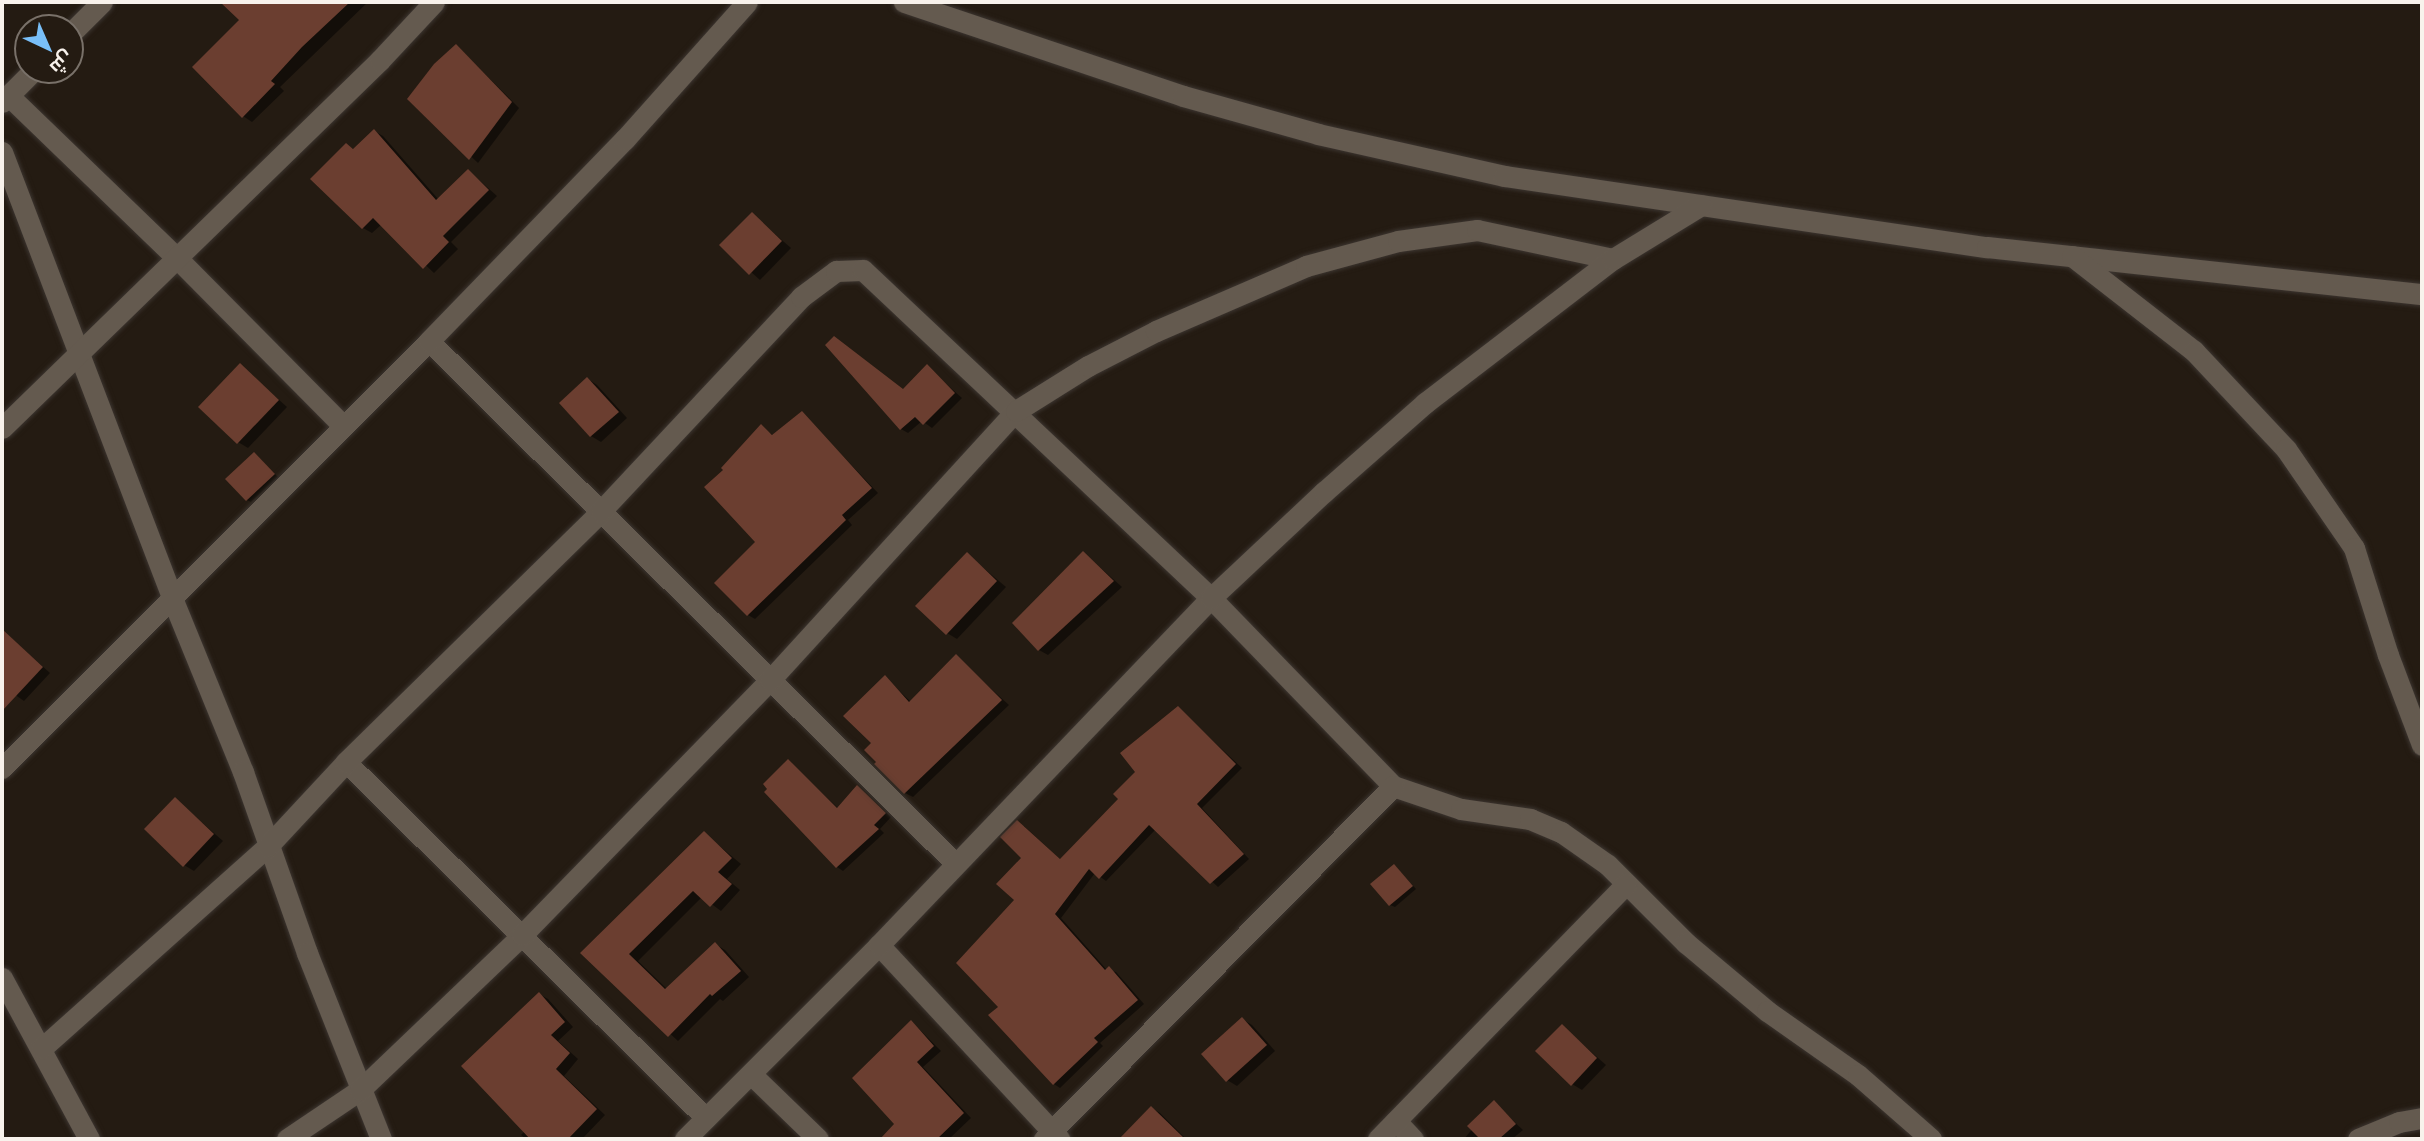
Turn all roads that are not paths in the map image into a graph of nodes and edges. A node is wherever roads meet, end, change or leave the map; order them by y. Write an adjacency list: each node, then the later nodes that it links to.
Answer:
1 (102, 2): 5 (street)
2 (434, 2): 11 (street)
3 (747, 2): 14 (street)
4 (904, 2): 9 (street)
5 (84, 20)
6 (20, 84): 7 (street)
7 (5, 99): 11 (street)
8 (2, 152): 15 (street)
9 (1701, 205): 10 (street); 12 (street)
10 (2071, 255): 13 (street); 23 (street)
11 (176, 257): 15 (street); 17 (street)
12 (1613, 259): 16 (street); 21 (street)
13 (2422, 294)
14 (429, 341): 17 (street); 19 (street)
15 (77, 352): 18 (street); 20 (street)
16 (1016, 411): 19 (street); 21 (street); 22 (street)
17 (342, 425): 20 (street)
18 (2, 428)
19 (601, 512): 22 (street); 24 (street)
20 (172, 598): 25 (street); 27 (street)
21 (1211, 598): 26 (street); 28 (street)
22 (770, 680): 28 (street); 30 (street)
23 (2422, 745)
24 (346, 762): 27 (street); 30 (street)
25 (2, 768)
26 (1393, 786): 29 (street); 39 (street)
27 (268, 846): 33 (street); 35 (street)
28 (955, 863): 31 (street)
29 (1626, 884): 38 (street); 47 (street)
30 (522, 935): 35 (street); 36 (street)
31 (879, 945): 34 (street); 39 (street)
32 (2, 978): 33 (street)
33 (42, 1048): 40 (street)
34 (751, 1074): 36 (street); 44 (street)
35 (360, 1090): 41 (street); 42 (street)
36 (706, 1118): 43 (street)
37 (2422, 1118): 48 (street)
38 (1396, 1121): 45 (street); 46 (street)
39 (1052, 1137)
40 (89, 1139)
41 (287, 1139)
42 (381, 1139)
43 (685, 1139)
44 (818, 1139)
45 (1378, 1139)
46 (1413, 1139)
47 (1931, 1139)
48 (2358, 1139)

